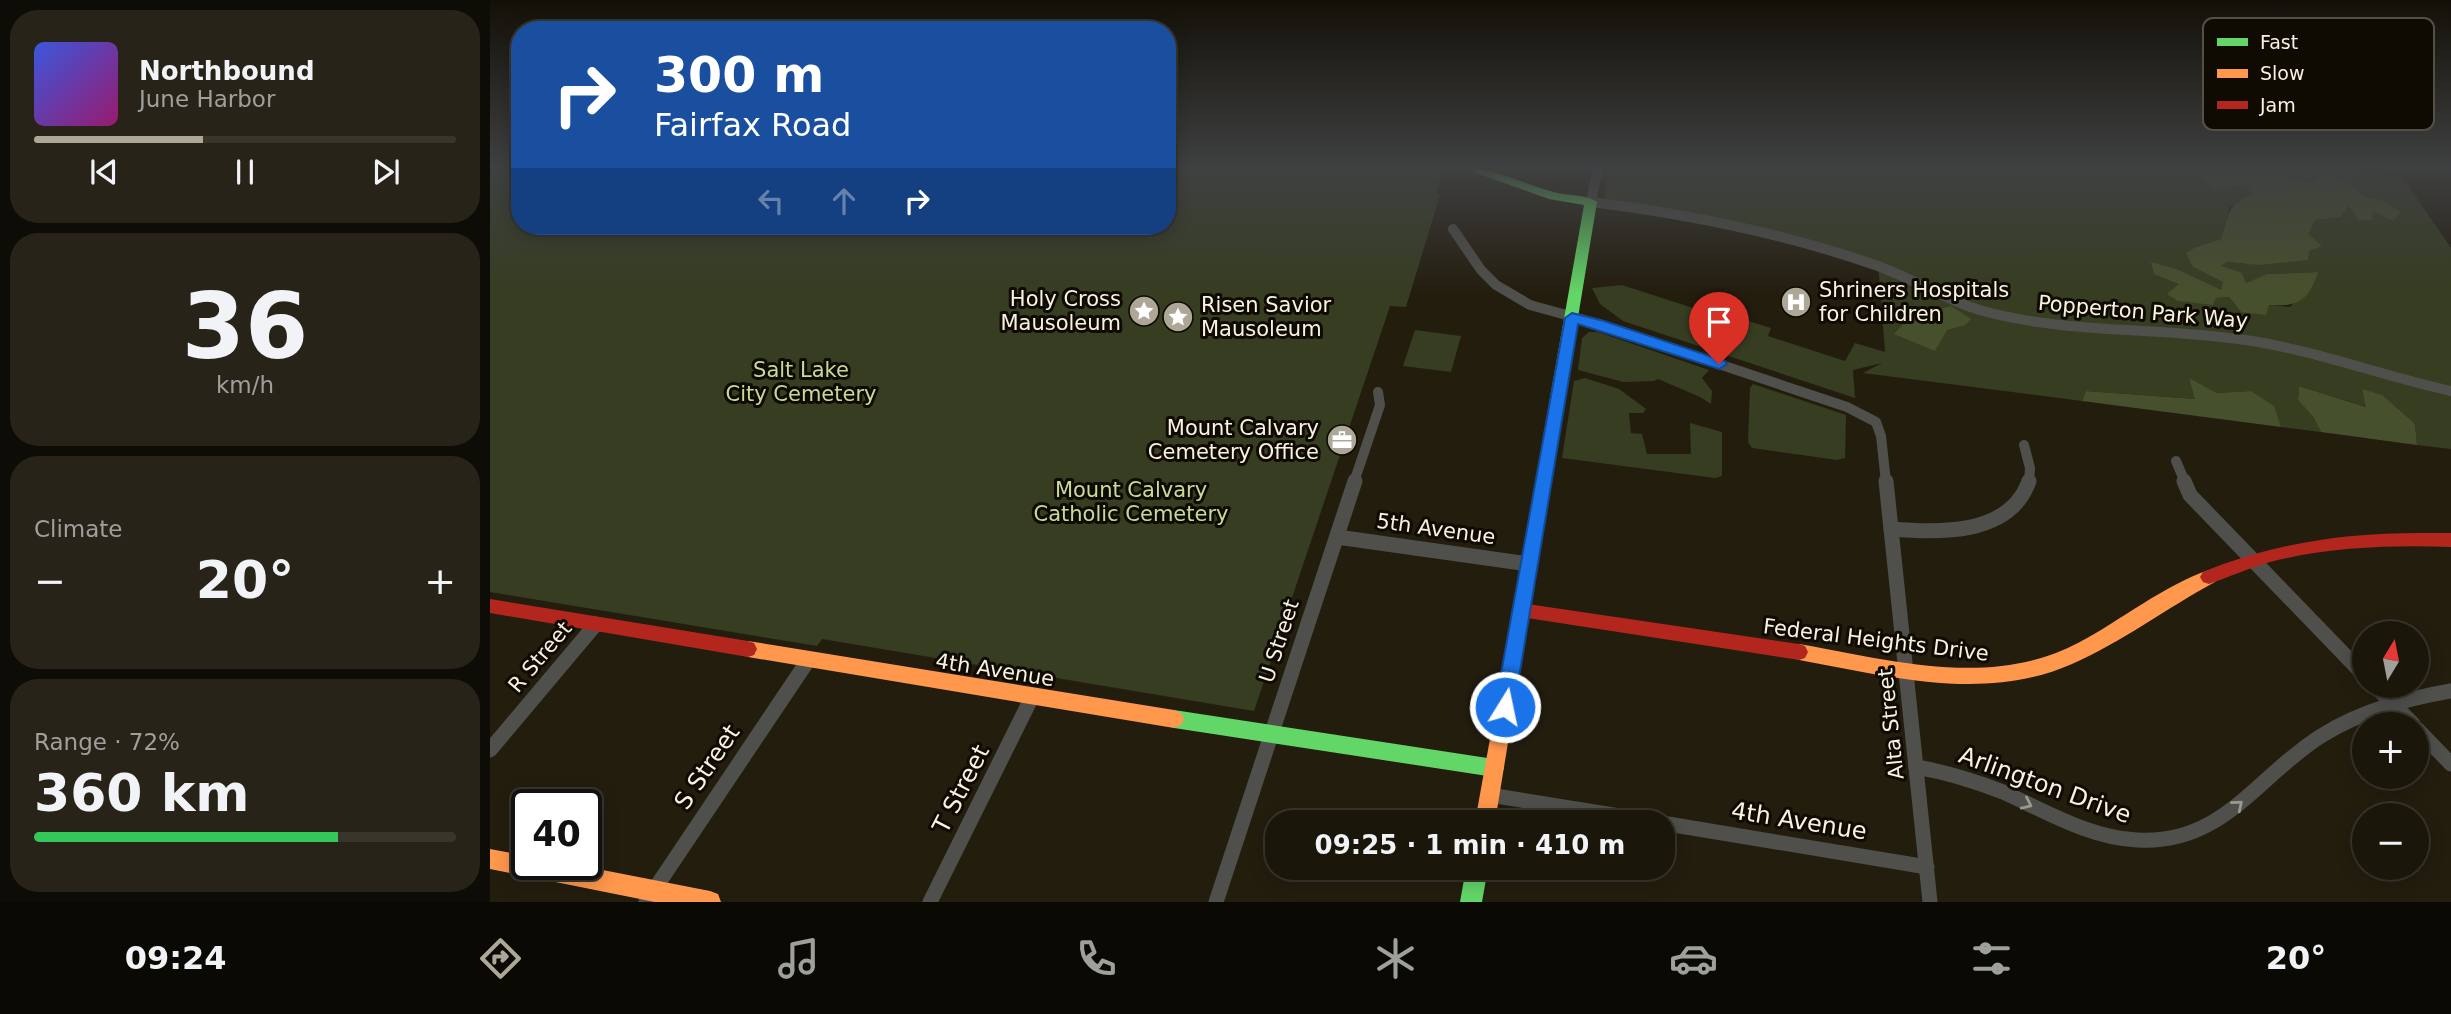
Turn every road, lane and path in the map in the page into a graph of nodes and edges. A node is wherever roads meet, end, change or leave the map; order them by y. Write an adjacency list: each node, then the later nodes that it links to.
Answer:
1 (1590, 210): 4 (street)
2 (1659, 210): 5 (street, Popperton Park Way)
3 (1453, 229): 4 (street)
4 (1572, 318): 9 (street, Alta Street); 13 (street)
5 (2451, 391)
6 (1378, 392): 10 (street, U Street)
7 (2024, 445): 9 (street)
8 (2176, 461): 12 (street)
9 (1891, 529): 19 (street, Alta Street)
10 (1337, 537): 13 (street, 5th Avenue); 25 (street, U Street)
11 (2451, 540): 12 (street, Federal Heights Drive)
12 (2254, 561): 18 (street); 19 (street, Federal Heights Drive)
13 (1530, 564): 15 (street)
14 (490, 606): 16 (street, 4th Avenue)
15 (1521, 610): 19 (street, Federal Heights Drive); 30 (street)
16 (596, 624): 17 (street, 4th Avenue); 27 (street, R Street)
17 (809, 659): 21 (street, 4th Avenue); 38 (street, S Street)
18 (2352, 663)
19 (1906, 668): 29 (street, Alta Street)
20 (2451, 691): 23 (street, Arlington Drive)
21 (1032, 697): 25 (street, 4th Avenue); 40 (street, T Street)
22 (2387, 698): 23 (street)
23 (2393, 704): 24 (street); 29 (street, Arlington Drive, one-way to 23)
24 (2401, 712)
25 (1272, 733): 30 (street, 4th Avenue); 41 (street, U Street)
26 (2429, 741): 28 (street)
27 (490, 750)
28 (2451, 764)
29 (1916, 766): 36 (street, Alta Street)
30 (1494, 768): 31 (street)
31 (1490, 795): 32 (street); 33 (street)
32 (1487, 810)
33 (1583, 810)
34 (1675, 825): 36 (street, 4th Avenue)
35 (490, 859): 38 (street)
36 (1927, 867): 43 (street, Alta Street)
37 (1475, 880): 42 (street)
38 (649, 896): 39 (street)
39 (710, 902)
40 (930, 902)
41 (1216, 902)
42 (1471, 902)
43 (1930, 902)

